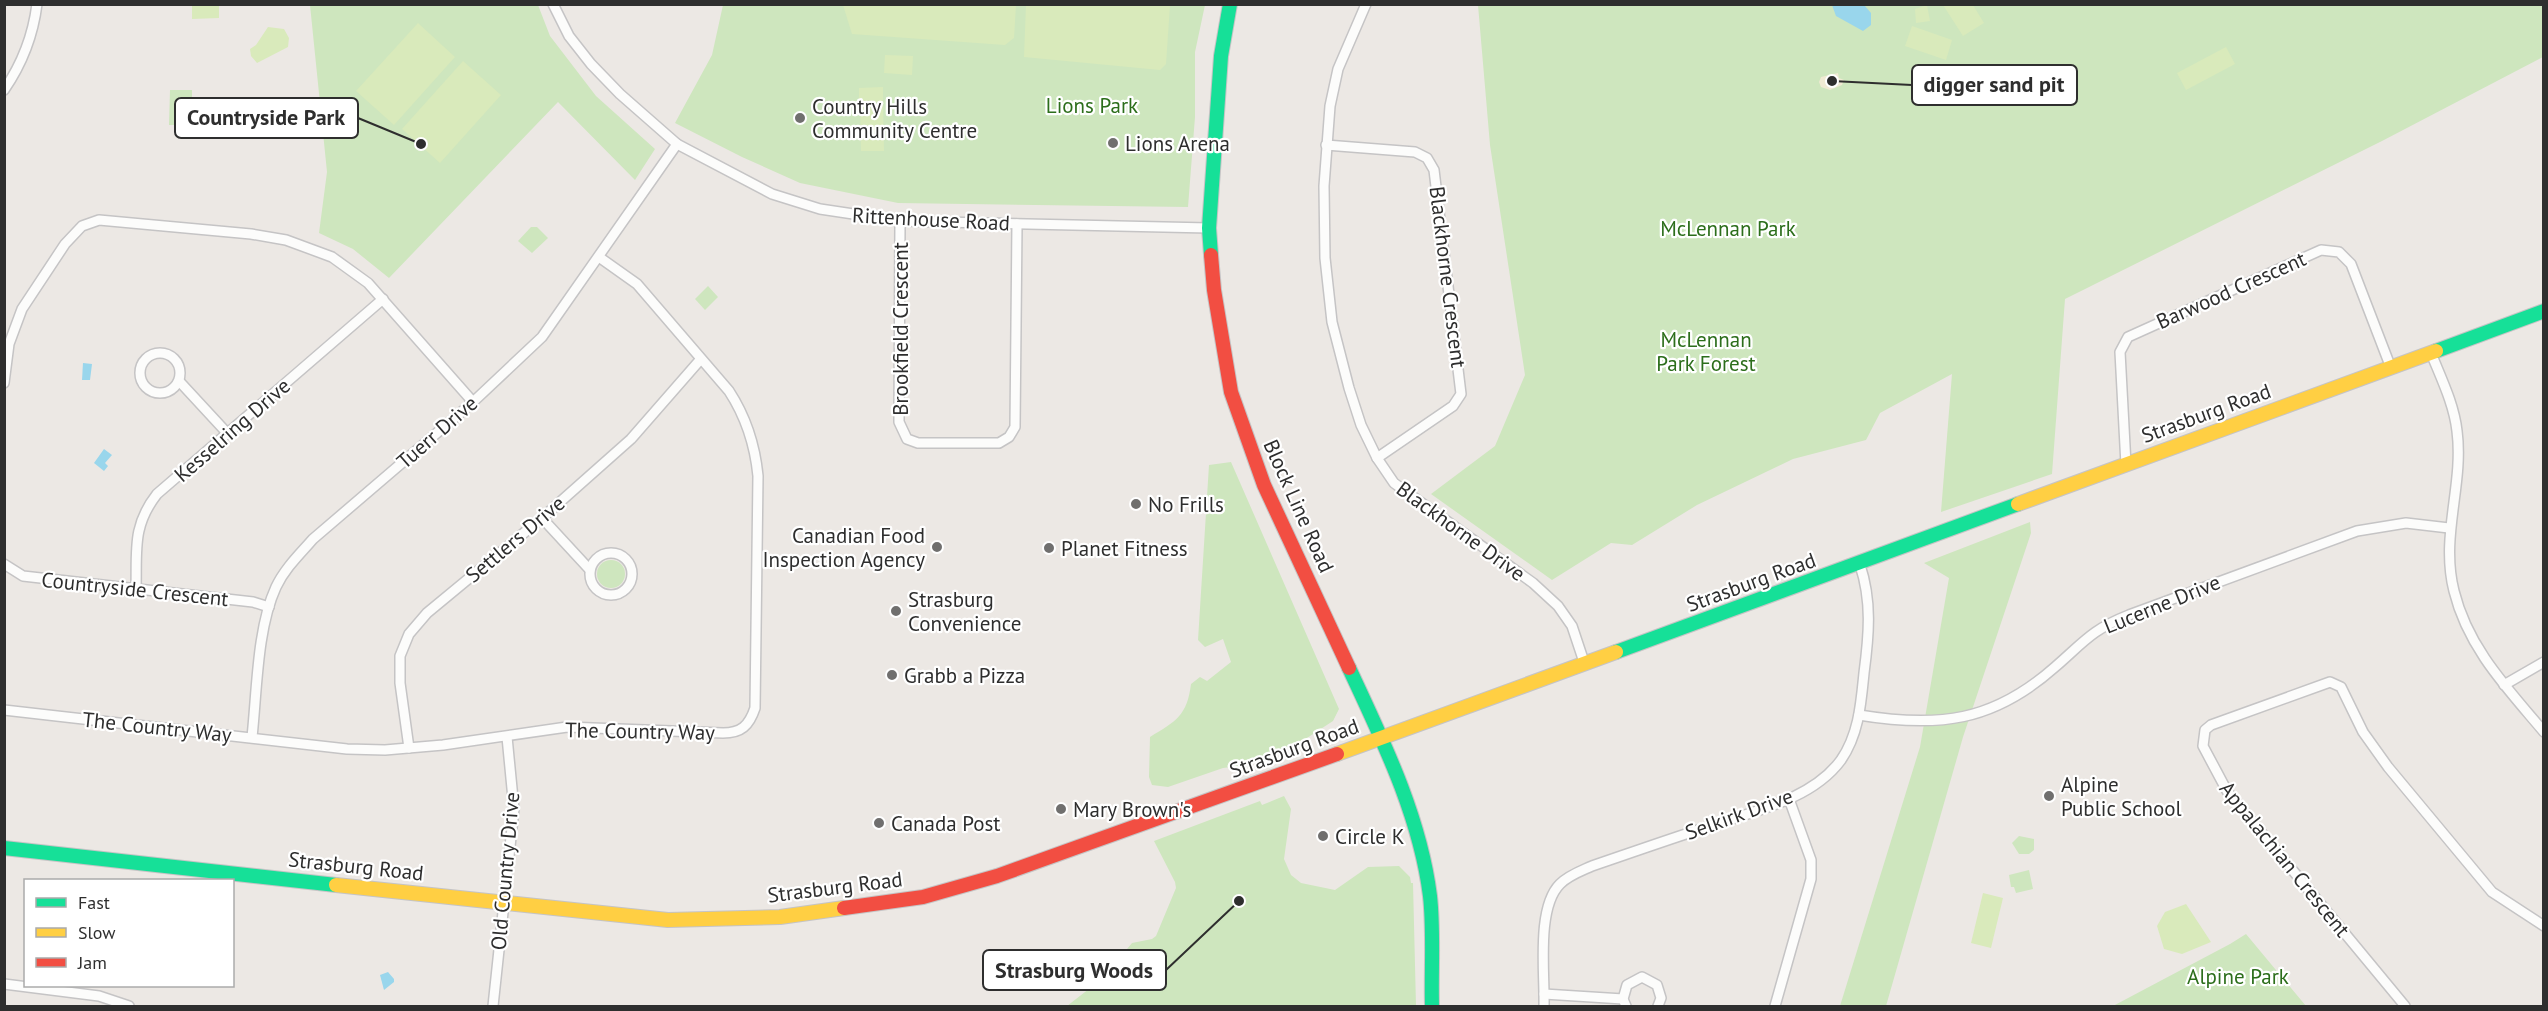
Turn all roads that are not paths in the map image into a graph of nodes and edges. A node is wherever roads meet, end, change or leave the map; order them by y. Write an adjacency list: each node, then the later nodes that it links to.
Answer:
1 (37, 4): 5 (street)
2 (554, 4): 6 (street, Rittenhouse Road)
3 (1230, 4): 10 (street, Block Line Road)
4 (1366, 4): 7 (street, Blackhorne Drive)
5 (4, 90)
6 (677, 144): 8 (street, Rittenhouse Road); 11 (street, Tuerr Drive)
7 (1326, 145): 21 (street, Blackhorne Drive); 21 (street, Blackhorne Crescent)
8 (900, 221): 9 (street, Rittenhouse Road); 9 (street, Brookfield Crescent)
9 (1017, 224): 10 (street, Rittenhouse Road)
10 (1209, 228): 38 (street, Block Line Road)
11 (599, 257): 15 (street, The Country Way); 19 (street, Tuerr Drive)
12 (383, 299): 18 (street); 19 (street); 20 (street, Kesselring Drive)
13 (2544, 311): 14 (street, Strasburg Road)
14 (2431, 353): 16 (street, Strasburg Road); 24 (street)
15 (700, 360): 23 (street, Settlers Drive); 36 (street, The Country Way)
16 (2391, 368): 22 (street, Strasburg Road); 22 (street, Barwood Crescent)
17 (179, 381): 17 (street); 20 (street)
18 (4, 383)
19 (472, 402): 29 (street, Tuerr Drive)
20 (228, 434): 28 (street, Kesselring Drive)
21 (1377, 458): 30 (street, Blackhorne Drive)
22 (2126, 465): 26 (street, Strasburg Road)
23 (542, 518): 27 (street); 39 (street, Settlers Drive)
24 (2449, 528): 32 (street); 34 (street, Lucerne Drive)
25 (4, 564): 28 (street, Countryside Crescent)
26 (1860, 565): 30 (street, Strasburg Road); 34 (street, Selkirk Drive)
27 (590, 570): 27 (street)
28 (136, 589): 29 (street, Countryside Crescent)
29 (269, 606): 37 (street, Tuerr Drive)
30 (1584, 662): 38 (street, Strasburg Road)
31 (2544, 662): 32 (street)
32 (2504, 685): 35 (street)
33 (4, 710): 37 (street, The Country Way)
34 (1859, 715): 40 (street, Selkirk Drive)
35 (2544, 732)
36 (507, 736): 39 (street, The Country Way); 42 (street, Old Country Drive)
37 (252, 737): 39 (street, The Country Way)
38 (1382, 738): 42 (street, Strasburg Road); 51 (street, Block Line Road)
39 (409, 748)
40 (1789, 799): 47 (street, Selkirk Drive); 54 (street)
41 (4, 848): 42 (street, Strasburg Road)
42 (504, 903): 50 (street, Old Country Drive)
43 (2544, 926): 55 (street, Appalachian Crescent)
44 (4, 984): 45 (street)
45 (24, 987)
46 (28, 987): 49 (street)
47 (1544, 994): 48 (street); 52 (street, Selkirk Drive)
48 (1624, 1003): 53 (street)
49 (129, 1006)
50 (493, 1006)
51 (1432, 1006)
52 (1544, 1006)
53 (1658, 1006)
54 (1774, 1006)
55 (2405, 1006)

